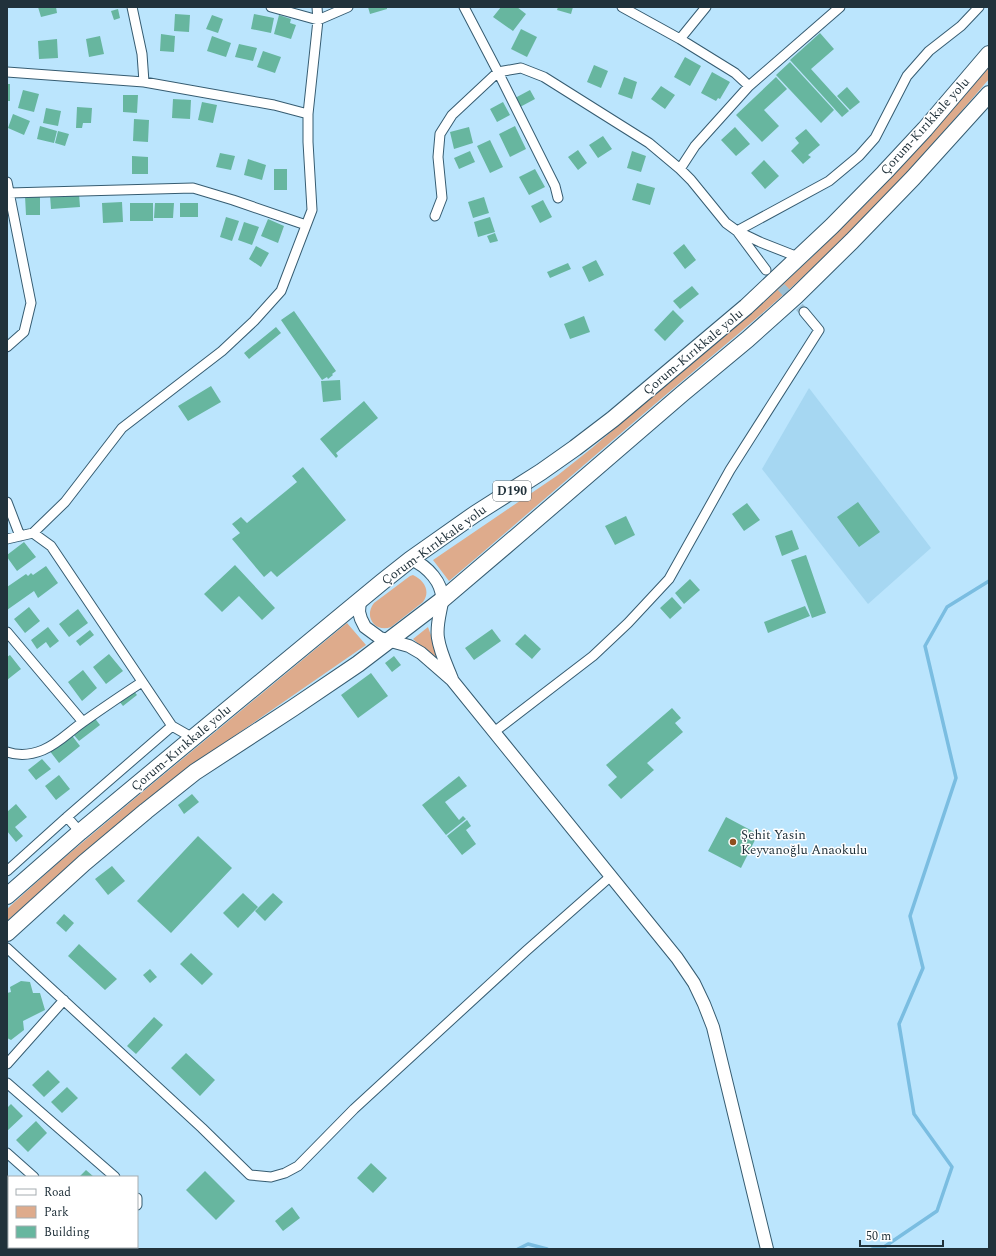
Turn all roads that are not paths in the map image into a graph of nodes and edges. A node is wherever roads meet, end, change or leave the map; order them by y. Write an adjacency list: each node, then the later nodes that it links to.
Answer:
1 (132, 7): 15 (street)
2 (271, 7): 10 (street)
3 (317, 7): 10 (street)
4 (348, 7): 10 (street)
5 (464, 7): 14 (street)
6 (622, 7): 11 (street)
7 (706, 7): 11 (street)
8 (840, 7): 16 (street)
9 (979, 7): 25 (street)
10 (318, 20): 18 (street)
11 (680, 39): 16 (street)
12 (989, 54): 26 (highway, Çorum-Kırıkkale yolu / D190)
13 (7, 72): 15 (street)
14 (498, 72): 19 (street); 22 (street); 23 (street)
15 (144, 82): 18 (street)
16 (749, 86): 19 (street)
17 (989, 94): 36 (highway, Çorum-Kırıkkale yolu / D190)
18 (308, 114): 24 (street)
19 (680, 169): 25 (street)
20 (7, 182): 21 (street)
21 (9, 193): 24 (street); 29 (street)
22 (558, 198)
23 (435, 216)
24 (306, 225): 31 (street)
25 (737, 231): 26 (street); 27 (street)
26 (798, 257): 34 (highway, Çorum-Kırıkkale yolu / D190)
27 (766, 270)
28 (804, 312): 43 (street)
29 (7, 347)
30 (7, 502): 32 (street)
31 (33, 533): 32 (street); 40 (street)
32 (20, 536): 33 (street)
33 (7, 539)
34 (411, 559): 35 (highway, Çorum-Kırıkkale yolu / D190); 36 (street)
35 (360, 600): 38 (street); 44 (highway, Çorum-Kırıkkale yolu / D190)
36 (442, 600): 38 (highway, Çorum-Kırıkkale yolu / D190); 39 (street)
37 (7, 632): 41 (street)
38 (388, 641): 39 (street); 51 (highway, Çorum-Kırıkkale yolu / D190)
39 (452, 680): 43 (street)
40 (142, 682): 41 (street); 42 (street)
41 (83, 722): 45 (street)
42 (172, 726): 44 (street); 46 (street)
43 (494, 732): 49 (street)
44 (192, 738): 47 (highway, Çorum-Kırıkkale yolu / D190)
45 (7, 752)
46 (67, 817): 47 (street); 48 (street)
47 (80, 832): 50 (highway, Çorum-Kırıkkale yolu / D190)
48 (7, 871)
49 (611, 876): 53 (street); 59 (street)
50 (7, 896)
51 (7, 933)
52 (7, 948): 53 (street)
53 (64, 1000): 54 (street)
54 (7, 1064)
55 (7, 1083): 58 (street)
56 (7, 1153): 57 (street)
57 (33, 1176)
58 (114, 1176)
59 (767, 1249)

